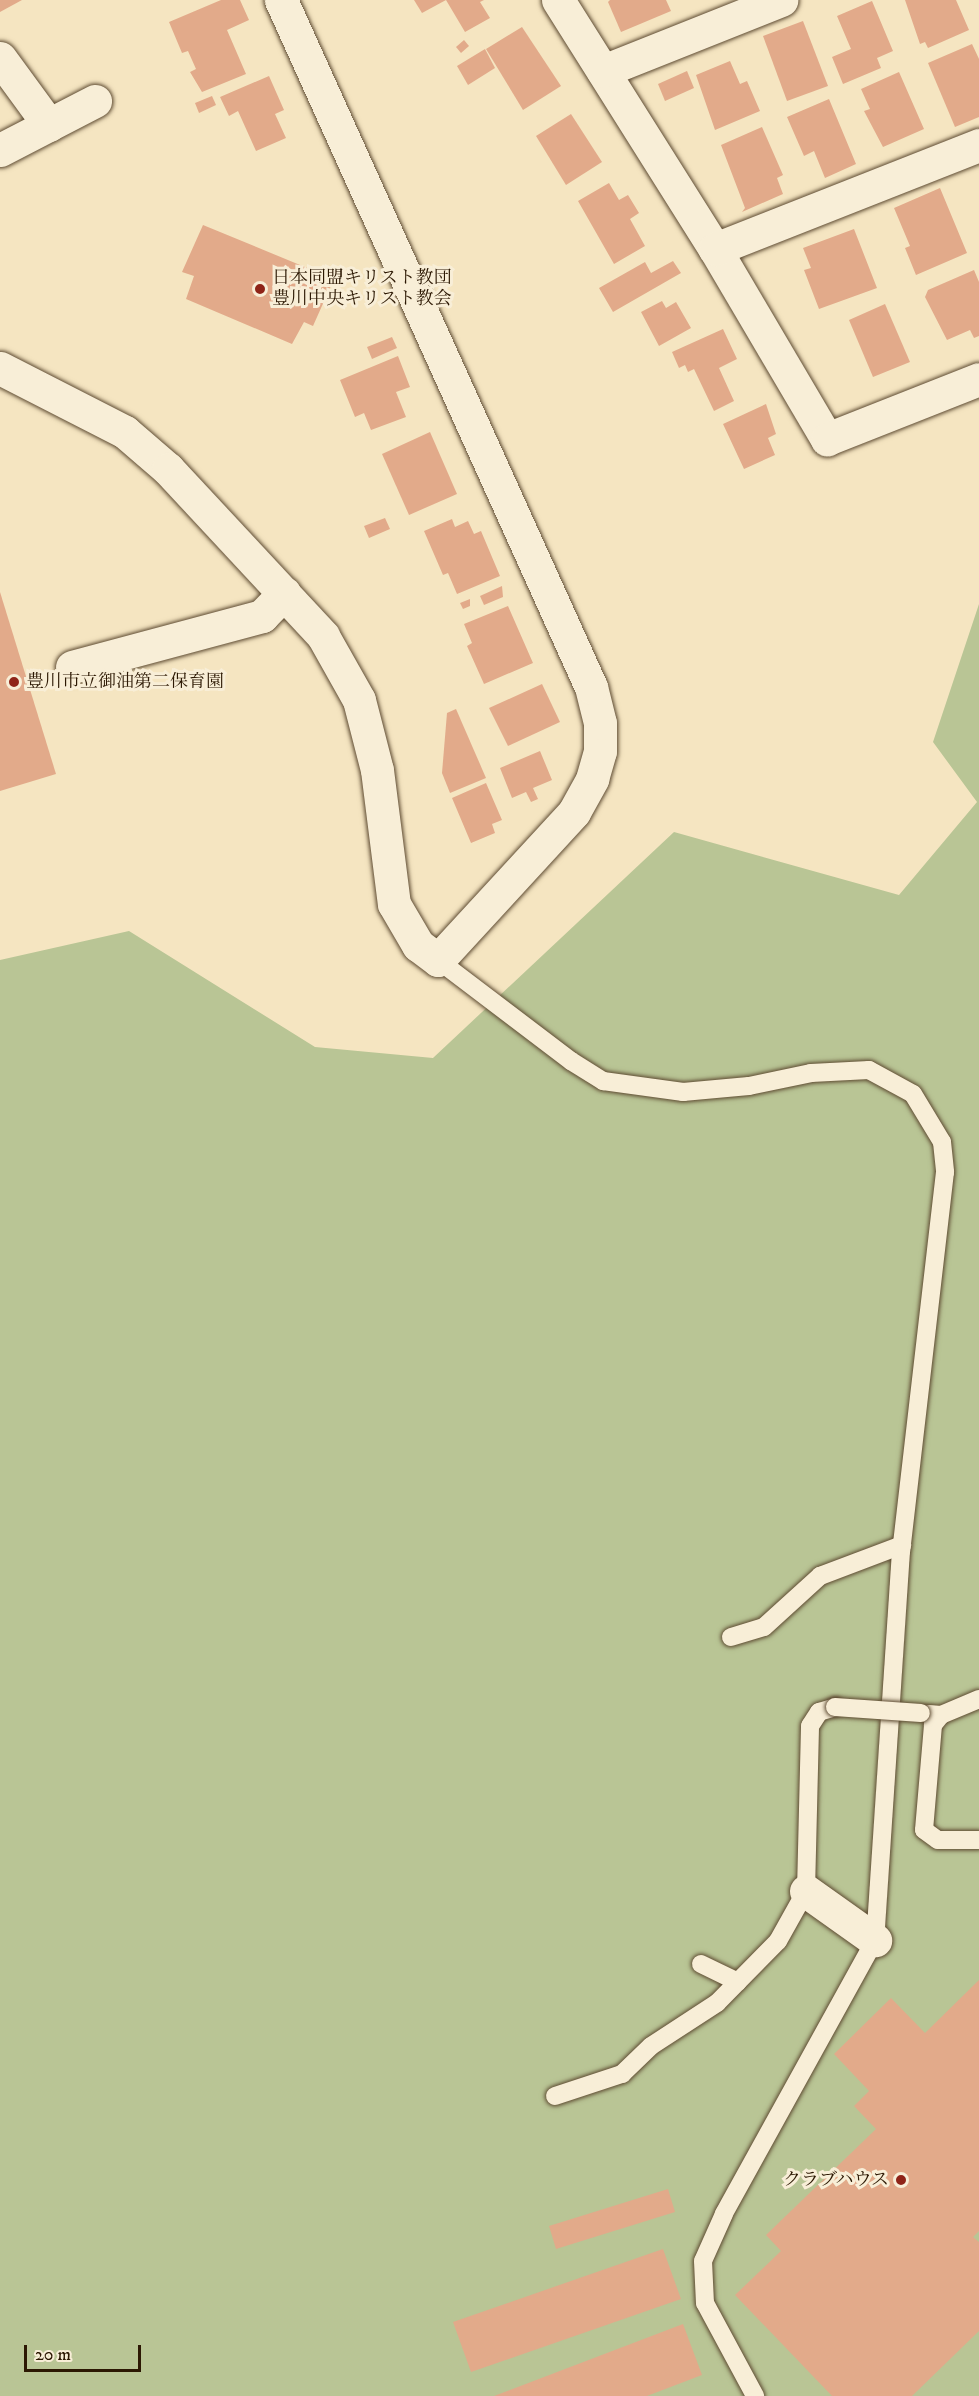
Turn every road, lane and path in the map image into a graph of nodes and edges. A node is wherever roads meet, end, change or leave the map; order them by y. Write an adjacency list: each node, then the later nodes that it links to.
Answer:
1 (281, 0): 15 (street)
2 (558, 0): 5 (street)
3 (781, 0): 5 (street)
4 (0, 58): 7 (street)
5 (603, 71): 10 (street)
6 (95, 101): 7 (street)
7 (49, 125): 9 (street)
8 (979, 146): 10 (street)
9 (0, 150)
10 (715, 249): 12 (street)
11 (0, 368): 13 (street)
12 (979, 379)
13 (284, 593): 14 (street); 15 (street)
14 (72, 668)
15 (438, 960): 16 (lane)
16 (902, 1545): 17 (lane); 22 (lane)
17 (731, 1636)
18 (979, 1699): 19 (lane)
19 (941, 1715): 20 (lane); 21 (lane, bridge)
20 (979, 1840)
21 (806, 1891): 22 (street); 24 (lane)
22 (875, 1940): 26 (lane)
23 (701, 1964): 24 (lane)
24 (738, 1982): 25 (lane)
25 (555, 2096)
26 (754, 2396)

